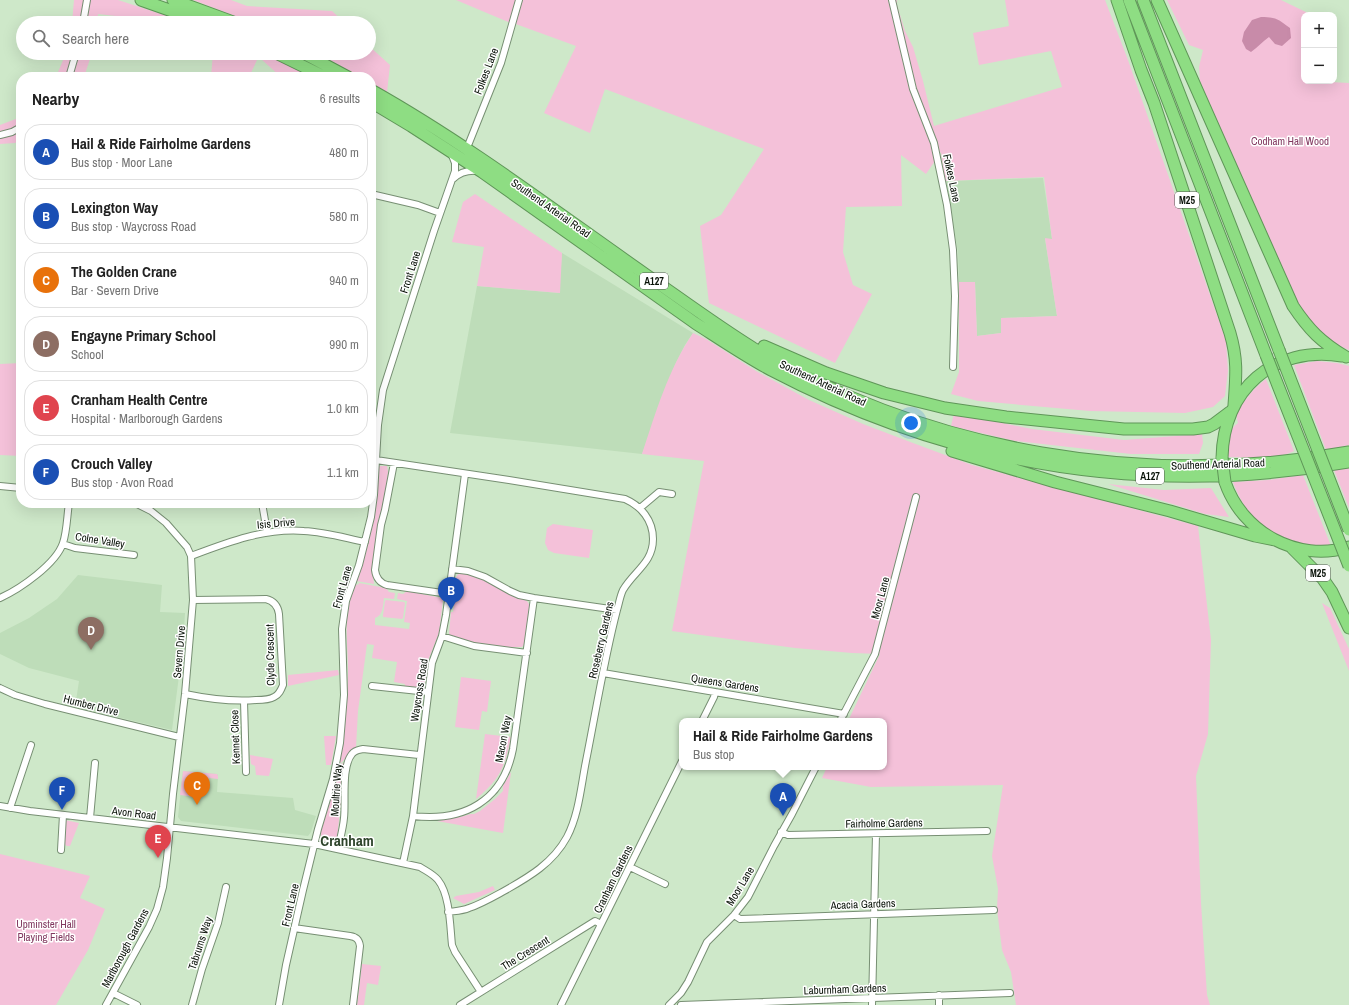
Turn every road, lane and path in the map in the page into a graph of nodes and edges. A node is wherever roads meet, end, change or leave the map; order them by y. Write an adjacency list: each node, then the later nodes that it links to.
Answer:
1 (87, 0): 10 (street)
2 (141, 0): 11 (highway)
3 (173, 0): 12 (highway)
4 (519, 0): 24 (street, Folkes Lane)
5 (892, 0): 31 (street, Folkes Lane)
6 (1117, 0): 33 (highway, M25)
7 (1129, 0): 57 (highway, M25, bridge)
8 (1143, 0): 48 (highway, bridge)
9 (1157, 0): 30 (highway)
10 (84, 16)
11 (186, 16)
12 (217, 16)
13 (74, 60): 16 (street)
14 (290, 60): 17 (highway)
15 (316, 60): 18 (highway)
16 (70, 72)
17 (315, 72)
18 (339, 72)
19 (376, 93): 24 (highway, Southend Arterial Road / A127)
20 (376, 105): 23 (highway, Southend Arterial Road / A127)
21 (16, 130): 22 (street)
22 (0, 135)
23 (442, 146): 25 (highway, Southend Arterial Road / A127); 26 (street, Front Lane)
24 (465, 148): 29 (highway, Southend Arterial Road / A127)
25 (482, 172): 26 (street); 32 (highway, Southend Arterial Road / A127)
26 (452, 180): 28 (street, Front Lane)
27 (376, 195): 28 (street)
28 (440, 213): 35 (street, Front Lane)
29 (701, 314): 33 (highway); 34 (highway, Southend Arterial Road / A127)
30 (1347, 358): 33 (highway)
31 (953, 367)
32 (770, 369): 36 (highway, Southend Arterial Road / A127); 50 (highway)
33 (1232, 408): 50 (highway, bridge)
34 (1349, 452)
35 (376, 460): 37 (street)
36 (1349, 462)
37 (394, 464): 38 (street); 59 (street)
38 (465, 474): 47 (street); 58 (street, Waycross Road)
39 (0, 486): 40 (street)
40 (16, 488)
41 (672, 494): 47 (street)
42 (916, 497): 74 (street, Moor Lane)
43 (68, 508): 52 (street)
44 (144, 508): 56 (street, Severn Drive)
45 (263, 508): 49 (street)
46 (372, 508): 51 (street, Front Lane)
47 (640, 508): 63 (street, Roseberry Gardens)
48 (1349, 530)
49 (267, 532): 51 (street, Isis Drive); 56 (street, Isis Drive)
50 (1275, 540): 54 (highway)
51 (365, 542): 93 (street, Front Lane)
52 (63, 544): 55 (street, Colne Valley); 60 (street)
53 (1349, 547): 54 (highway)
54 (1292, 548): 64 (highway, M25)
55 (134, 555)
56 (191, 556): 62 (street, Severn Drive)
57 (1349, 566)
58 (452, 569): 59 (street, Waycross Road); 61 (street)
59 (449, 594): 65 (street, Waycross Road)
60 (0, 598)
61 (534, 598): 63 (street); 66 (street, Macon Way)
62 (193, 600): 72 (street, Severn Drive); 73 (street, Clyde Crescent)
63 (617, 610): 67 (street, Roseberry Gardens)
64 (1349, 628)
65 (442, 636): 66 (street); 70 (street, Waycross Road)
66 (527, 653): 87 (street, Macon Way)
67 (603, 673): 71 (street, Queens Gardens); 101 (street, Roseberry Gardens)
68 (372, 686): 70 (street)
69 (0, 688): 77 (street, Humber Drive)
70 (428, 692): 79 (street, Waycross Road)
71 (715, 692): 74 (street, Queens Gardens); 75 (street)
72 (185, 694): 73 (street, Clyde Crescent); 77 (street, Severn Drive)
73 (244, 701): 83 (street, Kennet Close)
74 (844, 714): 76 (street, Moor Lane)
75 (704, 718)
76 (842, 718)
77 (180, 737): 89 (street, Severn Drive)
78 (31, 745): 85 (street)
79 (420, 755): 87 (street, Waycross Road); 94 (street, Moultrie Way)
80 (95, 763): 88 (street)
81 (679, 767): 97 (street, Cranham Gardens)
82 (814, 770): 91 (street, Moor Lane)
83 (246, 772)
84 (0, 806): 85 (street, Avon Road)
85 (10, 808): 86 (street, Avon Road)
86 (63, 815): 88 (street, Avon Road); 95 (street)
87 (413, 816): 96 (street, Waycross Road)
88 (90, 818): 89 (street, Avon Road)
89 (170, 827): 93 (street, Avon Road); 107 (street, Marlborough Gardens)
90 (987, 831): 92 (street, Fairholme Gardens)
91 (781, 832): 92 (street, Fairholme Gardens); 103 (street, Moor Lane)
92 (876, 834): 102 (street)
93 (314, 844): 94 (street, Avon Road); 105 (street, Front Lane)
94 (338, 849): 96 (street, Avon Road)
95 (61, 850)
96 (403, 863): 101 (street, Avon Road)
97 (630, 867): 98 (street); 104 (street, Cranham Gardens)
98 (665, 884)
99 (226, 887): 114 (street, Tabrums Way)
100 (994, 910): 102 (street, Acacia Gardens)
101 (448, 912): 106 (street, Avon Road)
102 (875, 913): 103 (street, Acacia Gardens); 110 (street)
103 (734, 915): 111 (street, Moor Lane)
104 (602, 924): 106 (street, The Crescent); 118 (street, Cranham Gardens)
105 (294, 928): 115 (street, Front Lane); 116 (street)
106 (481, 992): 117 (street, The Crescent)
107 (113, 993): 112 (street, Marlborough Gardens); 113 (street)
108 (1010, 993): 109 (street, Laburnham Gardens)
109 (939, 996): 110 (street, Laburnham Gardens); 121 (street)
110 (873, 998): 119 (street, Laburnham Gardens); 120 (street)
111 (671, 1003): 119 (street, Laburnham Gardens)
112 (106, 1005)
113 (137, 1005)
114 (192, 1005)
115 (279, 1005)
116 (353, 1005)
117 (460, 1005)
118 (561, 1005)
119 (681, 1005)
120 (872, 1005)
121 (939, 1005)

